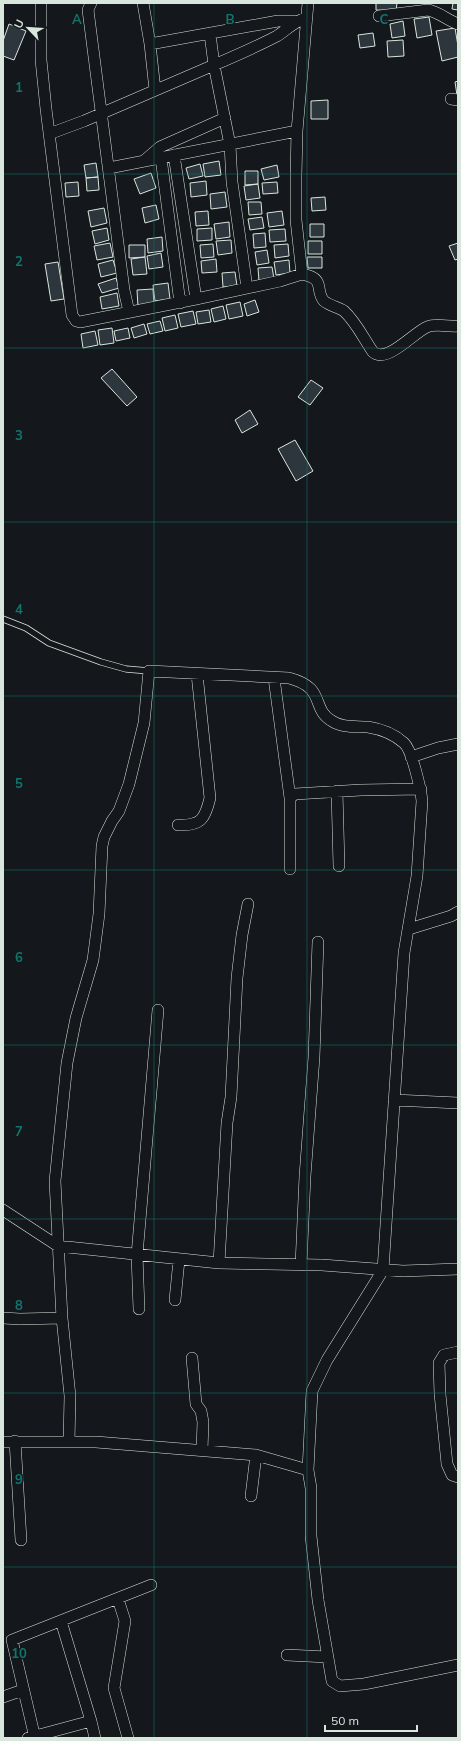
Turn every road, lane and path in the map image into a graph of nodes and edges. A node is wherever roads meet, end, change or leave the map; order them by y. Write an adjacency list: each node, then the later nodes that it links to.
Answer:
1 (41, 3): 15 (street)
2 (91, 3): 12 (street)
3 (143, 3): 9 (street)
4 (308, 3): 6 (street)
5 (380, 16): 7 (street)
6 (301, 20): 8 (street); 10 (street); 14 (street)
7 (458, 24)
8 (210, 34): 9 (street); 10 (street)
9 (150, 44): 11 (street)
10 (214, 65): 11 (street); 13 (street)
11 (155, 90): 12 (street)
12 (101, 113): 15 (street); 20 (street)
13 (225, 118): 16 (street); 19 (street)
14 (298, 131): 16 (street); 21 (street)
15 (49, 134): 25 (street)
16 (230, 145): 17 (street); 22 (street)
17 (174, 155): 18 (street); 23 (street)
18 (161, 158): 19 (street); 24 (street)
19 (145, 160): 20 (street)
20 (109, 168): 25 (street)
21 (302, 274): 22 (street); 26 (street)
22 (247, 288): 23 (street)
23 (196, 300): 24 (street)
24 (180, 303): 25 (street)
25 (129, 312)
26 (458, 326)
27 (3, 619): 28 (lane)
28 (148, 671): 29 (street); 47 (street)
29 (198, 674): 30 (street); 36 (street)
30 (274, 678): 32 (street); 35 (street)
31 (458, 744): 32 (street)
32 (411, 757): 33 (street)
33 (421, 789): 34 (street); 41 (street)
34 (337, 792): 35 (street); 37 (street)
35 (290, 798): 38 (street)
36 (178, 825)
37 (339, 866)
38 (290, 869)
39 (248, 904): 50 (street)
40 (456, 916): 41 (street)
41 (409, 929): 44 (street)
42 (318, 942): 51 (street)
43 (158, 1010): 48 (street)
44 (394, 1100): 45 (street); 53 (street)
45 (458, 1102)
46 (3, 1210): 47 (street)
47 (58, 1246): 48 (street); 57 (street)
48 (137, 1255): 49 (street); 55 (street)
49 (179, 1260): 50 (street); 54 (street)
50 (219, 1263): 51 (street)
51 (301, 1265): 53 (street)
52 (458, 1269): 53 (street)
53 (383, 1270): 65 (street)
54 (175, 1300)
55 (138, 1309)
56 (3, 1318): 57 (street)
57 (62, 1318): 62 (street)
58 (458, 1352): 66 (street)
59 (192, 1358): 63 (street)
60 (15, 1441): 61 (street); 62 (street); 68 (street)
61 (3, 1442)
62 (69, 1442): 63 (street)
63 (202, 1450): 64 (street)
64 (256, 1455): 65 (street); 67 (street)
65 (308, 1470): 74 (street)
66 (458, 1477)
67 (251, 1496)
68 (21, 1540)
69 (151, 1585): 70 (street)
70 (118, 1598): 71 (street); 81 (street)
71 (62, 1621): 72 (street); 78 (street)
72 (7, 1642): 76 (street)
73 (288, 1655): 74 (street)
74 (327, 1657): 75 (street)
75 (458, 1666)
76 (23, 1690): 77 (street); 79 (street)
77 (3, 1697)
78 (91, 1721): 79 (street); 80 (street)
79 (32, 1737)
80 (95, 1738)
81 (128, 1738)

